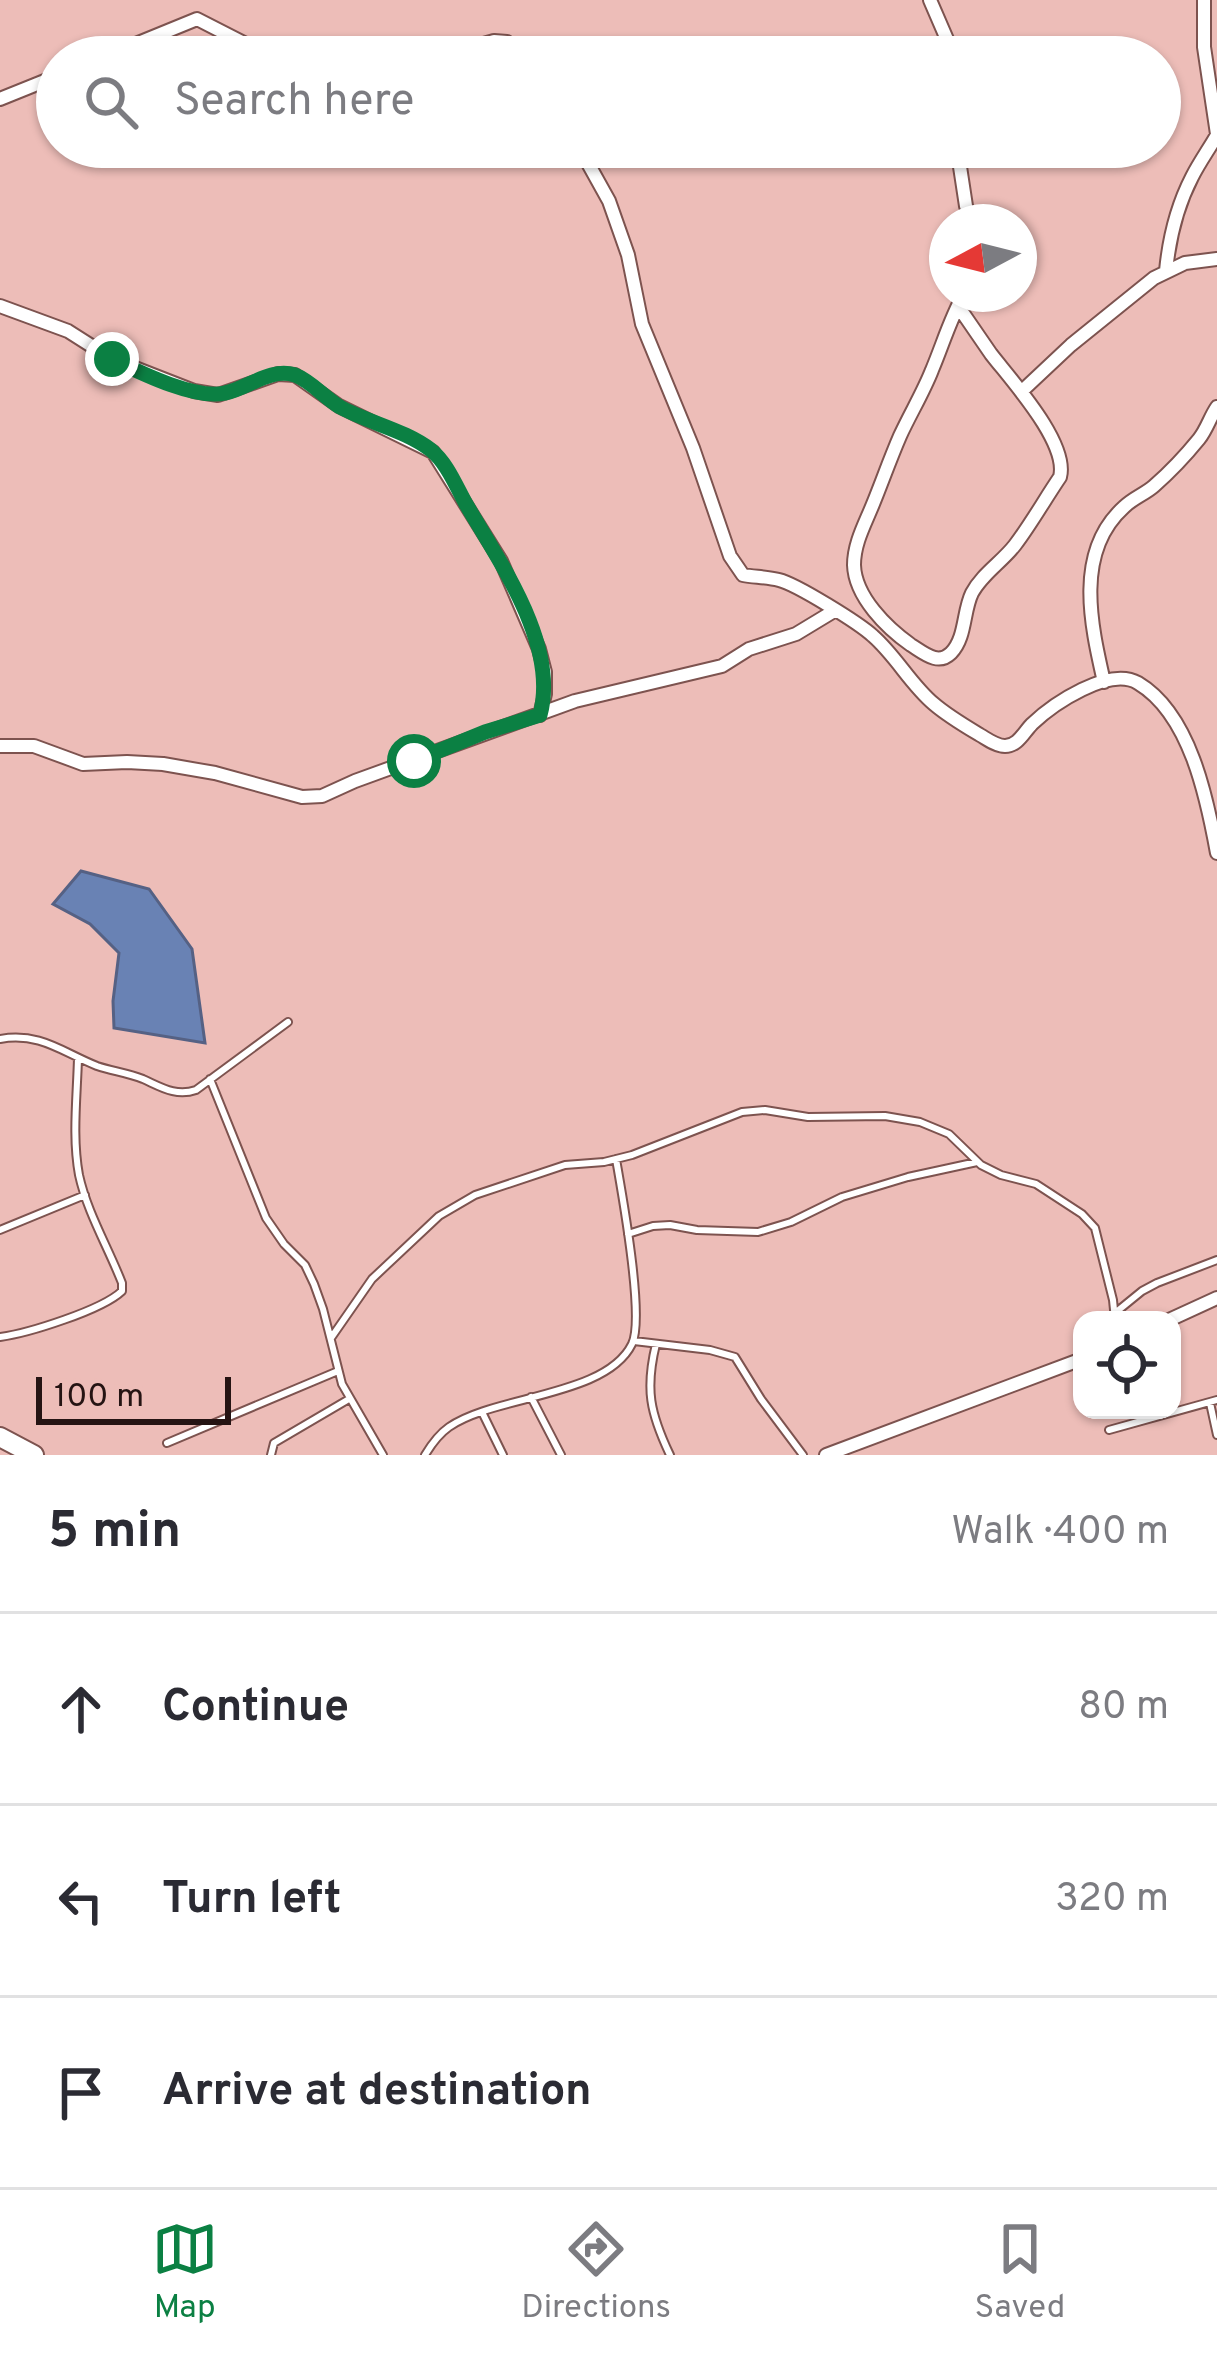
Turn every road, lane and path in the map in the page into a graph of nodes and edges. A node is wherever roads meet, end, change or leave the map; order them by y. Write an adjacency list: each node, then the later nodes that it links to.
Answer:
1 (930, 0): 5 (street)
2 (1204, 0): 6 (street)
3 (155, 36): 4 (street)
4 (230, 36)
5 (946, 36)
6 (1213, 77): 9 (street)
7 (36, 84): 8 (street)
8 (0, 99)
9 (1217, 135): 14 (street)
10 (591, 168): 20 (street)
11 (960, 168): 12 (street)
12 (966, 204)
13 (1217, 259): 14 (street)
14 (1166, 272): 18 (street)
15 (0, 306): 22 (street)
16 (956, 312): 18 (street)
17 (969, 312): 18 (street)
18 (1022, 391)
19 (1217, 407): 21 (street)
20 (834, 610): 21 (street); 22 (street)
21 (1104, 682): 24 (street)
22 (540, 715): 23 (street)
23 (0, 746)
24 (1217, 853)
25 (288, 1022): 28 (lane)
26 (0, 1039): 27 (lane)
27 (78, 1058): 28 (lane); 31 (lane)
28 (210, 1079): 40 (lane)
29 (616, 1159): 30 (lane); 33 (lane); 40 (lane)
30 (977, 1162): 33 (lane); 36 (lane)
31 (85, 1195): 32 (lane); 39 (lane)
32 (0, 1230)
33 (628, 1234): 41 (lane)
34 (1217, 1260): 37 (lane)
35 (1217, 1298): 38 (street)
36 (1114, 1311)
37 (1121, 1311)
38 (1181, 1314)
39 (0, 1337)
40 (331, 1338): 44 (lane)
41 (634, 1341): 42 (lane); 45 (lane)
42 (656, 1344): 59 (lane); 60 (lane)
43 (1073, 1362): 61 (street)
44 (338, 1371): 46 (lane); 52 (lane)
45 (531, 1397): 48 (lane); 58 (lane)
46 (349, 1399): 54 (lane); 55 (lane)
47 (1214, 1401): 49 (lane); 50 (lane)
48 (482, 1412): 56 (lane); 57 (lane)
49 (1109, 1430)
50 (1217, 1435)
51 (0, 1437): 53 (main road)
52 (167, 1443)
53 (34, 1455)
54 (271, 1455)
55 (382, 1455)
56 (425, 1455)
57 (503, 1455)
58 (561, 1455)
59 (670, 1455)
60 (803, 1455)
61 (826, 1455)

